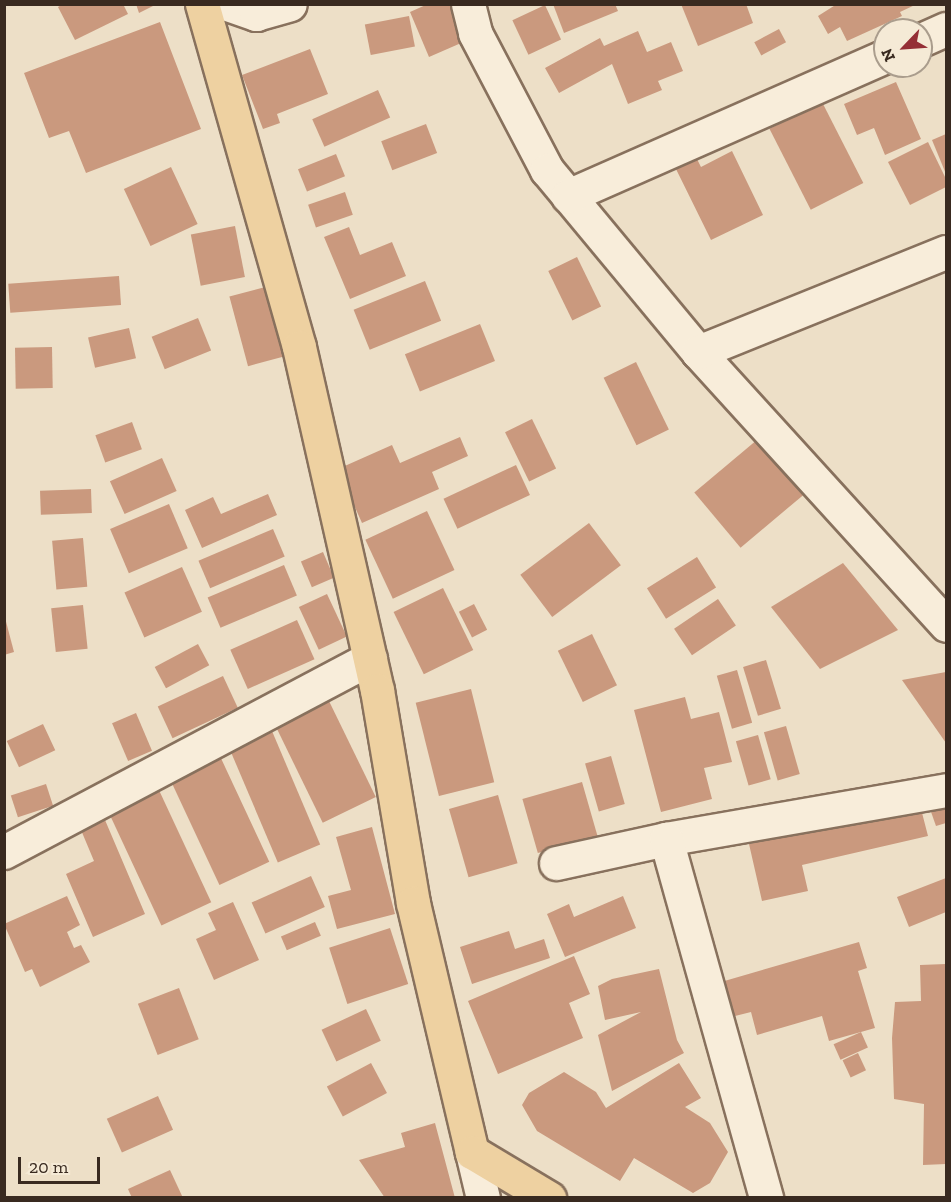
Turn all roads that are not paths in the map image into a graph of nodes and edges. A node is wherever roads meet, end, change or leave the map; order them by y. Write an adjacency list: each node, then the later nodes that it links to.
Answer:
1 (201, 4): 10 (main road)
2 (227, 4): 3 (street)
3 (290, 4)
4 (468, 4): 6 (street)
5 (873, 61): 6 (street)
6 (568, 196): 8 (street)
7 (946, 252): 8 (street)
8 (698, 352): 9 (street)
9 (946, 625)
10 (370, 658): 13 (street); 15 (main road)
11 (946, 790): 12 (street)
12 (666, 839): 14 (street); 18 (street)
13 (4, 852)
14 (556, 863)
15 (472, 1152): 16 (street); 17 (main road)
16 (483, 1197)
17 (549, 1197)
18 (766, 1197)

